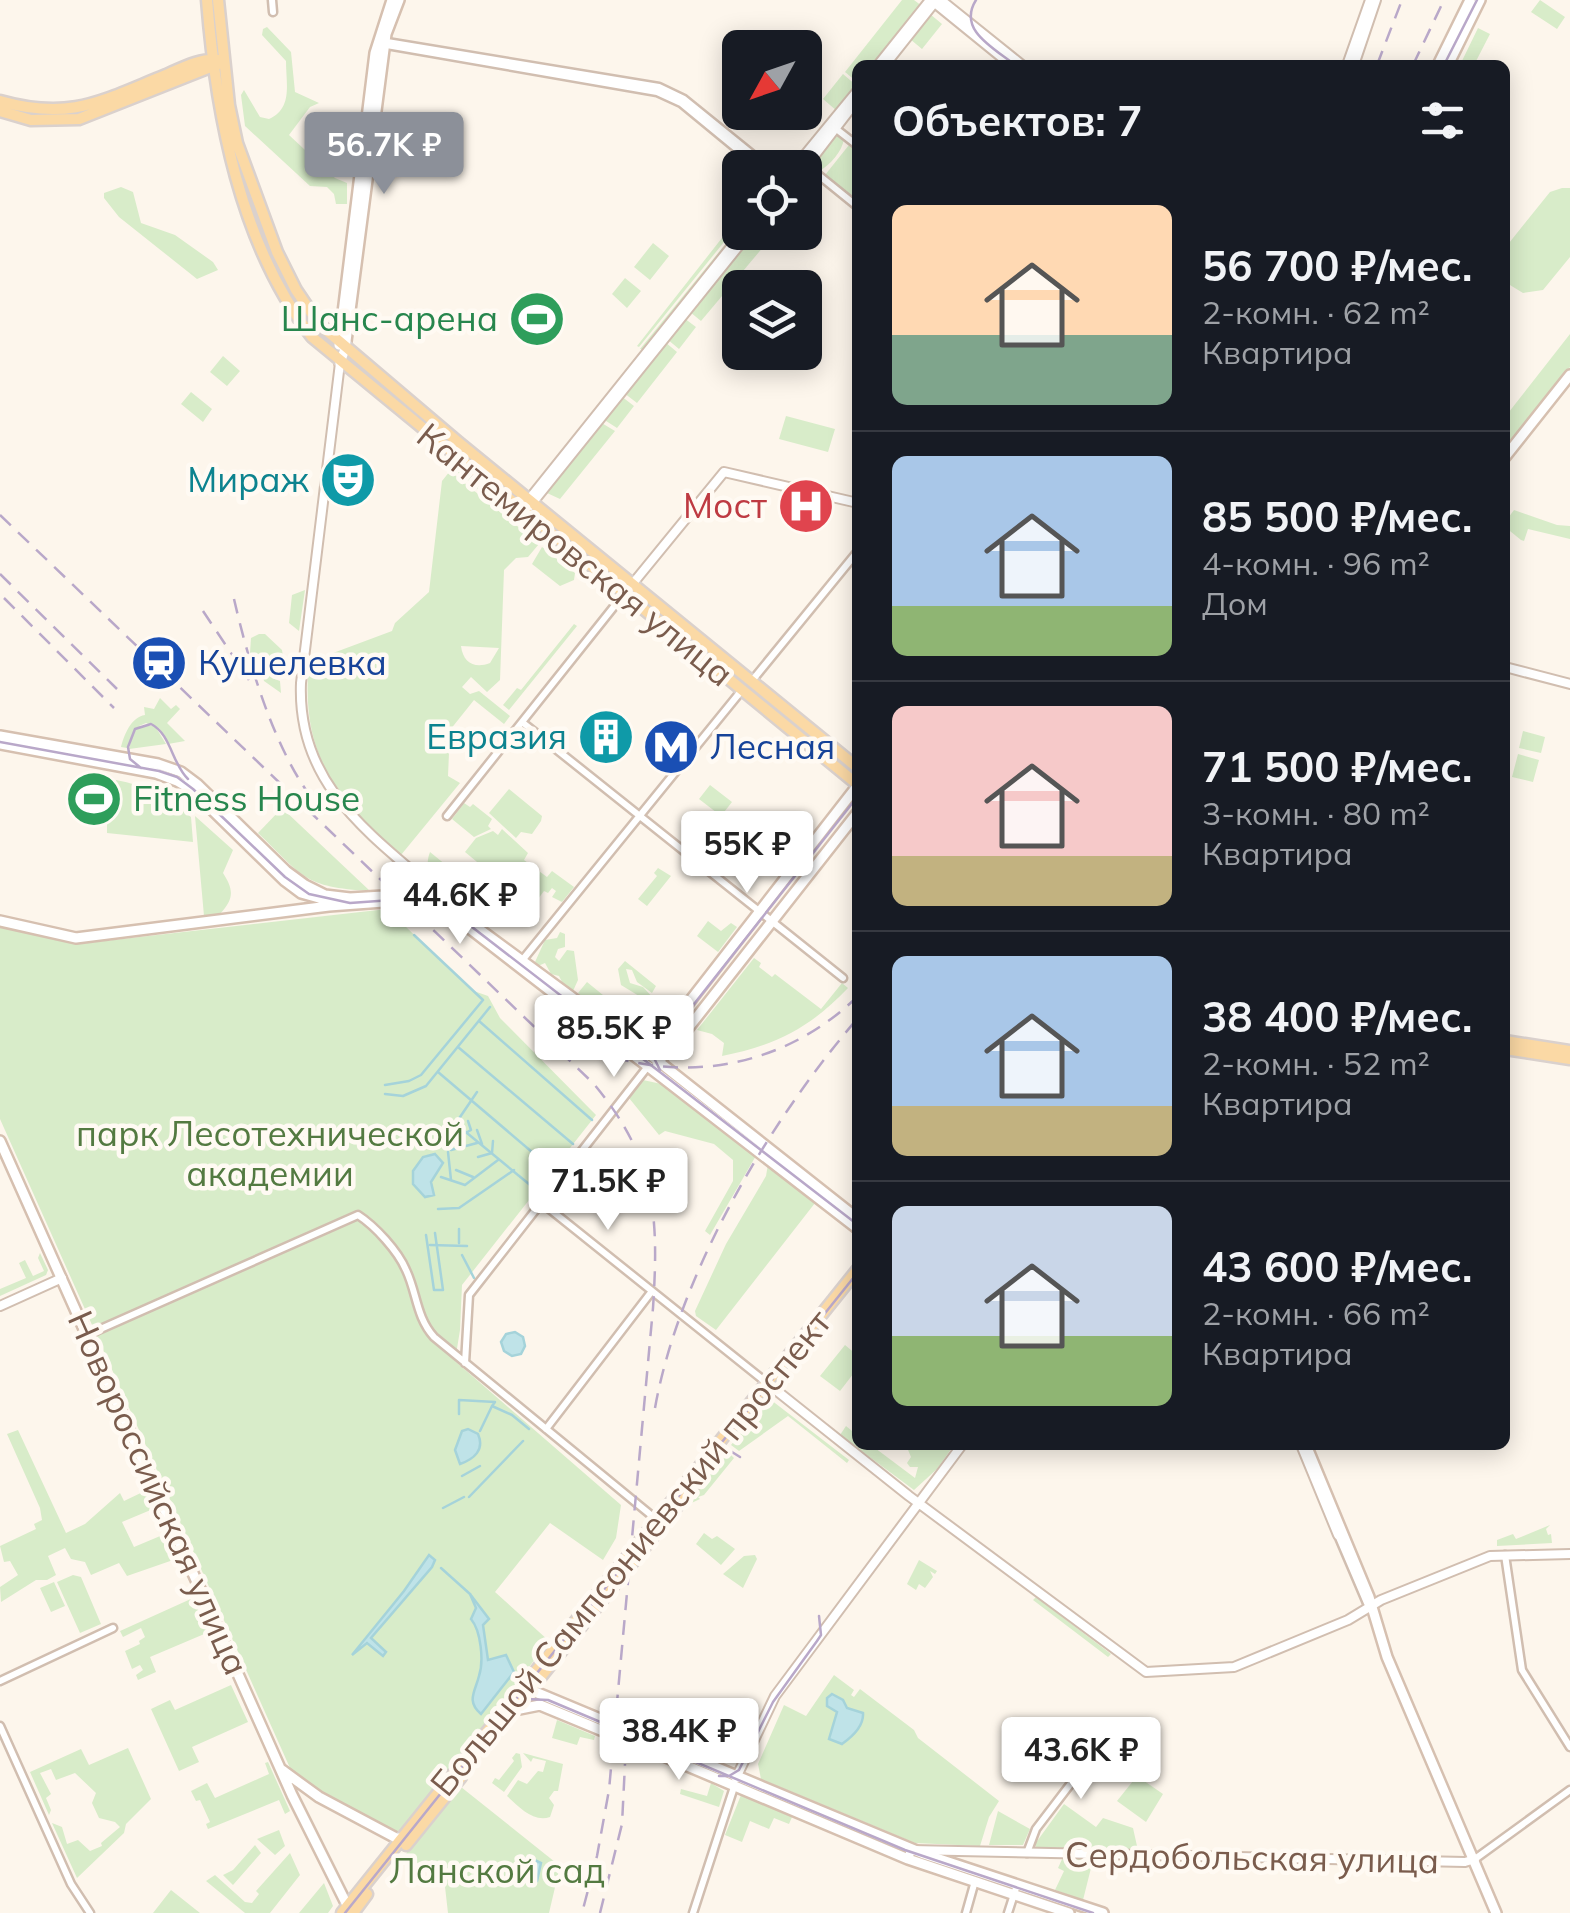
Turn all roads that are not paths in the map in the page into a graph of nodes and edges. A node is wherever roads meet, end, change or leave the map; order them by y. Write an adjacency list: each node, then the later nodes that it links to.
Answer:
1 (206, 0): 18 (main road, Кантемировская улица)
2 (218, 0): 17 (main road, Кантемировская улица)
3 (272, 0): 9 (street)
4 (396, 0): 10 (main road)
5 (1373, 0): 14 (street)
6 (1470, 0): 15 (main road)
7 (1480, 0): 16 (main road)
8 (935, 1): 11 (street); 12 (street); 13 (street)
9 (273, 12)
10 (382, 43): 25 (street); 26 (street); 31 (main road)
11 (886, 60)
12 (1005, 60)
13 (1015, 60)
14 (1353, 60)
15 (1440, 60)
16 (1450, 60)
17 (224, 62): 18 (main road); 31 (main road, Кантемировская улица)
18 (212, 63): 20 (main road); 22 (main road); 32 (main road, Кантемировская улица)
19 (852, 99): 23 (street)
20 (0, 101)
21 (852, 105): 23 (street)
22 (0, 111)
23 (833, 126): 24 (street); 27 (street)
24 (852, 141)
25 (737, 150)
26 (746, 150)
27 (813, 150)
28 (822, 180): 29 (street)
29 (852, 203)
30 (732, 250): 38 (street)
31 (342, 347): 32 (main road); 38 (main road, Кантемировская улица)
32 (340, 363): 38 (main road, Кантемировская улица); 53 (street)
33 (1570, 375): 35 (main road)
34 (1570, 385): 36 (main road)
35 (1510, 452)
36 (1510, 453)
37 (852, 501): 40 (street)
38 (527, 505): 40 (main road, Кантемировская улица)
39 (852, 557): 43 (street)
40 (628, 590): 43 (main road, Кантемировская улица); 44 (street)
41 (1510, 669): 42 (street)
42 (1570, 684)
43 (747, 686): 47 (main road, Кантемировская улица); 48 (main road, Кантемировская улица); 50 (street)
44 (522, 722): 50 (street); 51 (street)
45 (0, 736): 56 (main road)
46 (0, 744): 56 (main road)
47 (852, 764)
48 (852, 780)
49 (852, 793): 57 (main road)
50 (640, 814): 57 (street); 60 (street)
51 (446, 816)
52 (852, 820): 58 (main road)
53 (412, 878): 54 (main road); 55 (main road)
54 (429, 891): 55 (main road); 60 (main road)
55 (404, 894): 56 (main road)
56 (350, 901): 59 (main road)
57 (760, 910): 58 (street); 65 (main road)
58 (772, 920): 61 (street); 66 (main road)
59 (0, 921)
60 (521, 962): 65 (main road)
61 (843, 978)
62 (1510, 1042): 64 (main road)
63 (1510, 1049): 64 (main road)
64 (1568, 1055)
65 (648, 1059): 66 (main road); 68 (street); 70 (main road)
66 (660, 1063): 69 (main road)
67 (0, 1141): 72 (main road, Новороссийская улица)
68 (542, 1203): 74 (street); 77 (street)
69 (852, 1214)
70 (852, 1224)
71 (852, 1277): 78 (main road, Большой Сампсониевский проспект)
72 (62, 1278): 75 (street); 76 (main road, Новороссийская улица)
73 (852, 1286): 78 (main road, Большой Сампсониевский проспект)
74 (652, 1291): 78 (street); 79 (street)
75 (0, 1306)
76 (87, 1335): 77 (street); 98 (main road, Новороссийская улица)
77 (465, 1364): 79 (street)
78 (768, 1385): 83 (street); 84 (main road, Большой Сампсониевский проспект); 91 (main road, Большой Сампсониевский проспект)
79 (546, 1429): 84 (street)
80 (958, 1450): 83 (street)
81 (1305, 1450): 85 (street)
82 (1305, 1450): 88 (main road)
83 (918, 1503): 88 (street); 99 (street)
84 (656, 1520): 91 (main road, Большой Сампсониевский проспект)
85 (1338, 1535): 88 (street)
86 (1505, 1554): 87 (street); 88 (street); 97 (street)
87 (1570, 1554)
88 (1370, 1608): 104 (main road)
89 (113, 1628): 90 (street)
90 (0, 1681)
91 (527, 1691): 92 (main road, Сердобольская улица); 93 (main road, Большой Сампсониевский проспект); 94 (main road, Сердобольская улица); 101 (main road, Большой Сампсониевский проспект)
92 (540, 1705): 93 (main road); 94 (main road, Сердобольская улица)
93 (513, 1712): 101 (main road, Большой Сампсониевский проспект)
94 (603, 1725): 99 (main road, Сердобольская улица)
95 (0, 1726): 108 (street)
96 (1108, 1736): 103 (street)
97 (1570, 1746)
98 (280, 1768): 101 (main road); 107 (main road, Новороссийская улица)
99 (735, 1782): 102 (main road, Сердобольская улица); 109 (street)
100 (1570, 1790): 104 (street, Сердобольская улица)
101 (406, 1841): 107 (main road)
102 (910, 1854): 103 (street, Сердобольская улица); 105 (main road)
103 (1027, 1854): 104 (street, Сердобольская улица)
104 (1474, 1859): 114 (main road)
105 (976, 1877): 106 (main road); 110 (street)
106 (1015, 1890): 111 (street); 112 (main road); 113 (main road)
107 (347, 1912)
108 (90, 1913)
109 (693, 1913)
110 (966, 1913)
111 (1008, 1913)
112 (1069, 1913)
113 (1103, 1913)
114 (1496, 1913)

